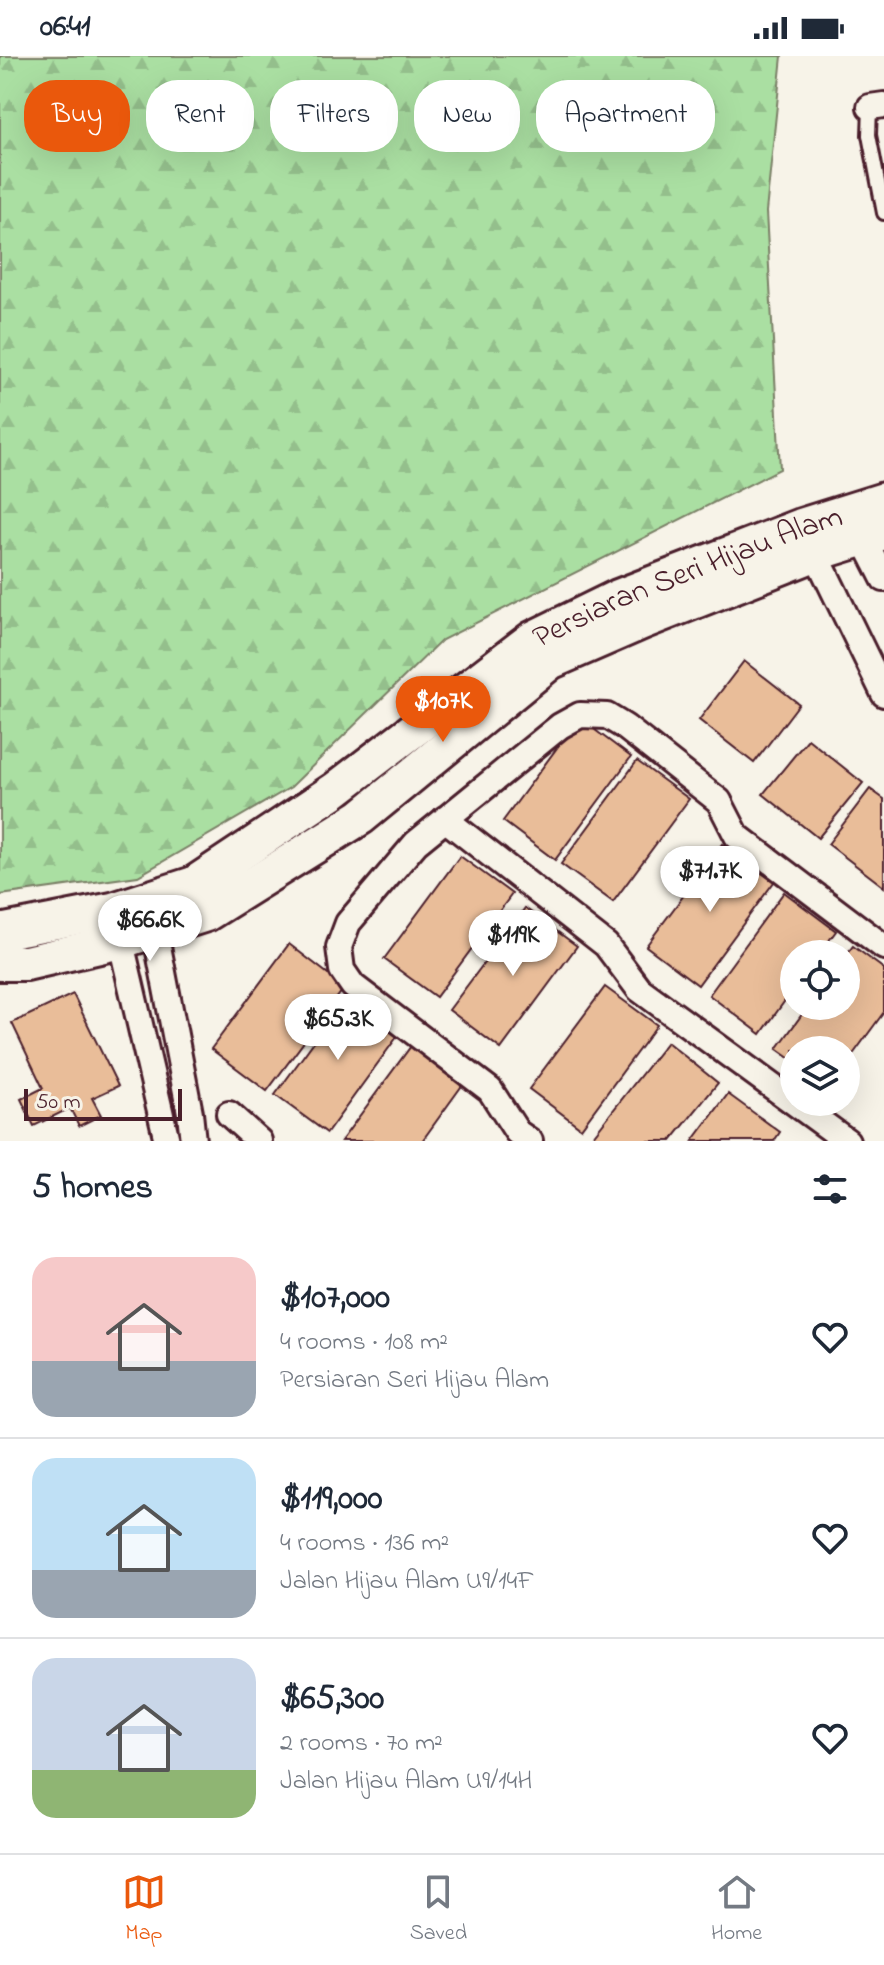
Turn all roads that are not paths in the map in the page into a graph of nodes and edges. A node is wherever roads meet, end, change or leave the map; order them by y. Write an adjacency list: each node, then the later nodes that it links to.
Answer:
1 (877, 106): 2 (lane)
2 (884, 213)
3 (884, 500): 4 (street, Persiaran Seri Hijau Alam)
4 (866, 526): 5 (street, Persiaran Seri Hijau Alam); 6 (street)
5 (809, 539): 7 (street); 9 (street, Persiaran Seri Hijau Alam)
6 (884, 579)
7 (884, 694)
8 (445, 819): 12 (street); 18 (street); 19 (street)
9 (152, 916): 10 (street, Persiaran Seri Hijau Alam); 16 (street)
10 (117, 926): 11 (street, Persiaran Seri Hijau Alam); 13 (street, Persiaran Seri Hijau Alam); 15 (street)
11 (0, 932)
12 (884, 947)
13 (0, 963)
14 (229, 1114): 17 (street)
15 (167, 1141)
16 (193, 1141)
17 (259, 1141)
18 (530, 1141)
19 (847, 1141)

